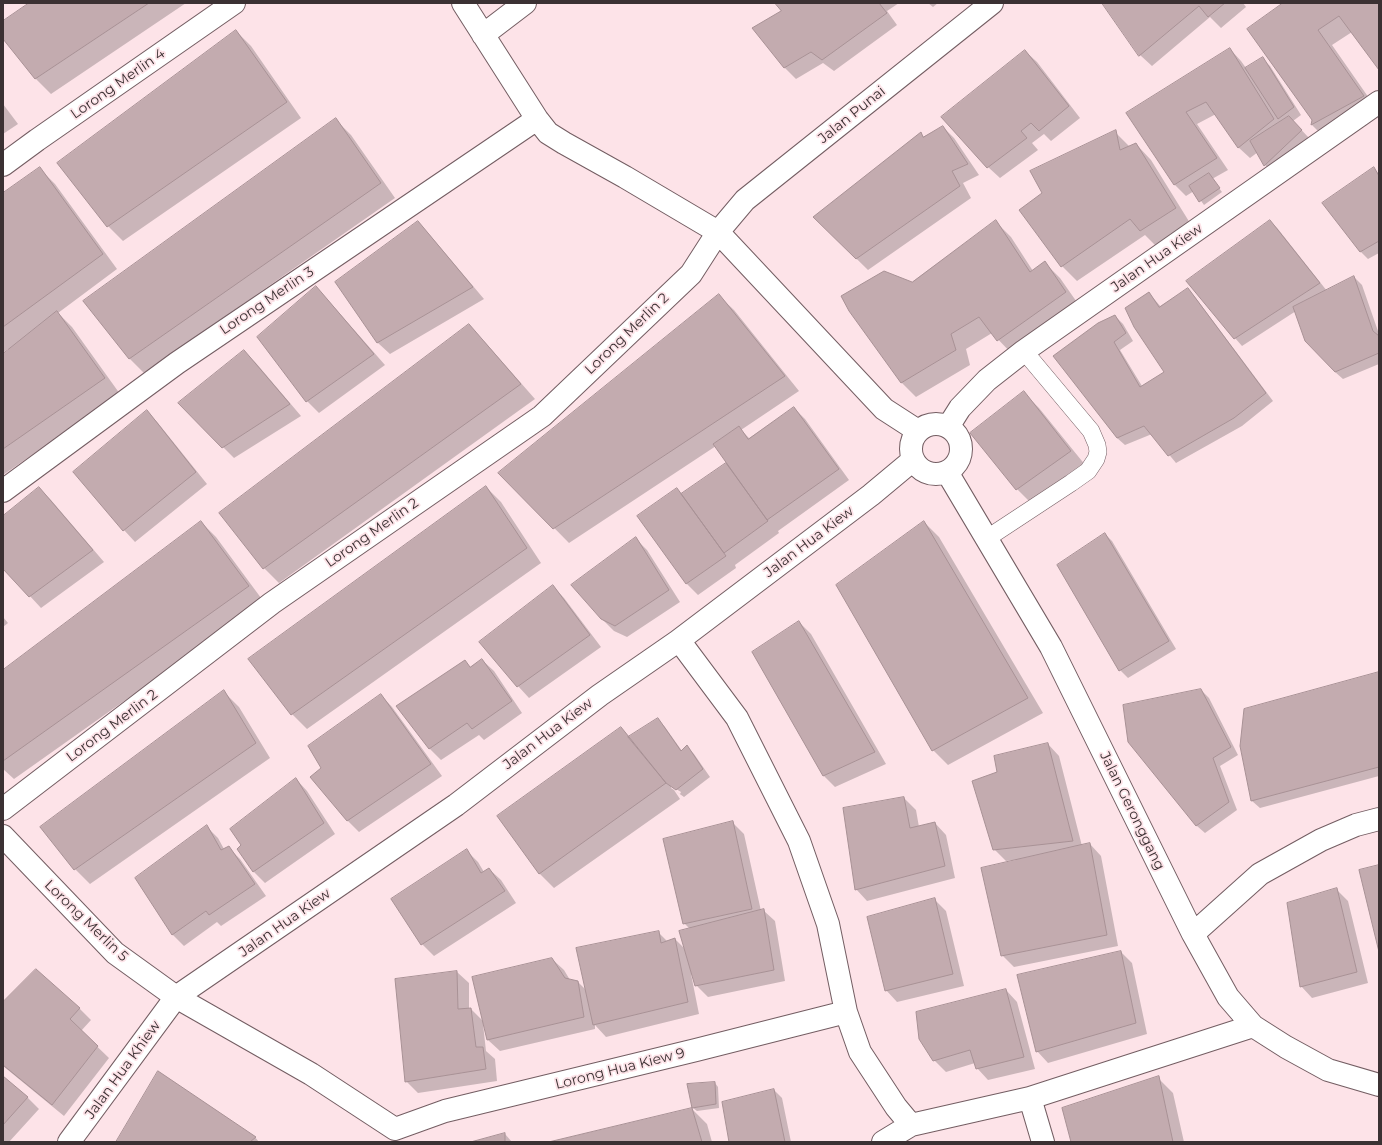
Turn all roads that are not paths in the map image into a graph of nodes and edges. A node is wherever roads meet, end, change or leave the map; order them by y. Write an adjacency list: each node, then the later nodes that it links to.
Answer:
1 (234, 3): 8 (street, Lorong Merlin 4)
2 (463, 3): 5 (street)
3 (525, 3): 5 (street)
4 (992, 3): 9 (street, Jalan Punai)
5 (483, 35): 7 (street)
6 (1379, 102): 10 (street, Jalan Hua Kiew)
7 (537, 119): 9 (street); 15 (street, Lorong Merlin 3)
8 (3, 165)
9 (718, 232): 12 (street); 18 (street, Lorong Merlin 2)
10 (1024, 351): 11 (street, Jalan Hua Kiew); 16 (lane)
11 (948, 427): 12 (street); 14 (street)
12 (918, 431): 13 (street)
13 (913, 460): 14 (street); 17 (street, Jalan Hua Kiew)
14 (947, 472): 16 (street, Jalan Geronggang)
15 (3, 491)
16 (986, 538): 21 (street, Jalan Geronggang)
17 (678, 641): 22 (street, Jalan Hua Kiew); 23 (street)
18 (3, 810)
19 (1379, 819): 21 (street)
20 (3, 836): 22 (street, Lorong Merlin 5)
21 (1193, 934): 24 (street, Jalan Geronggang)
22 (176, 997): 28 (street, Lorong Merlin 5); 29 (street, Jalan Hua Khiew)
23 (846, 1012): 27 (street); 28 (street, Lorong Hua Kiew 9)
24 (1253, 1026): 25 (street, Jalan Geronggang); 26 (street)
25 (1379, 1085)
26 (1030, 1098): 27 (street); 31 (street)
27 (911, 1125): 30 (street)
28 (396, 1135)
29 (69, 1142)
30 (883, 1142)
31 (1043, 1142)

